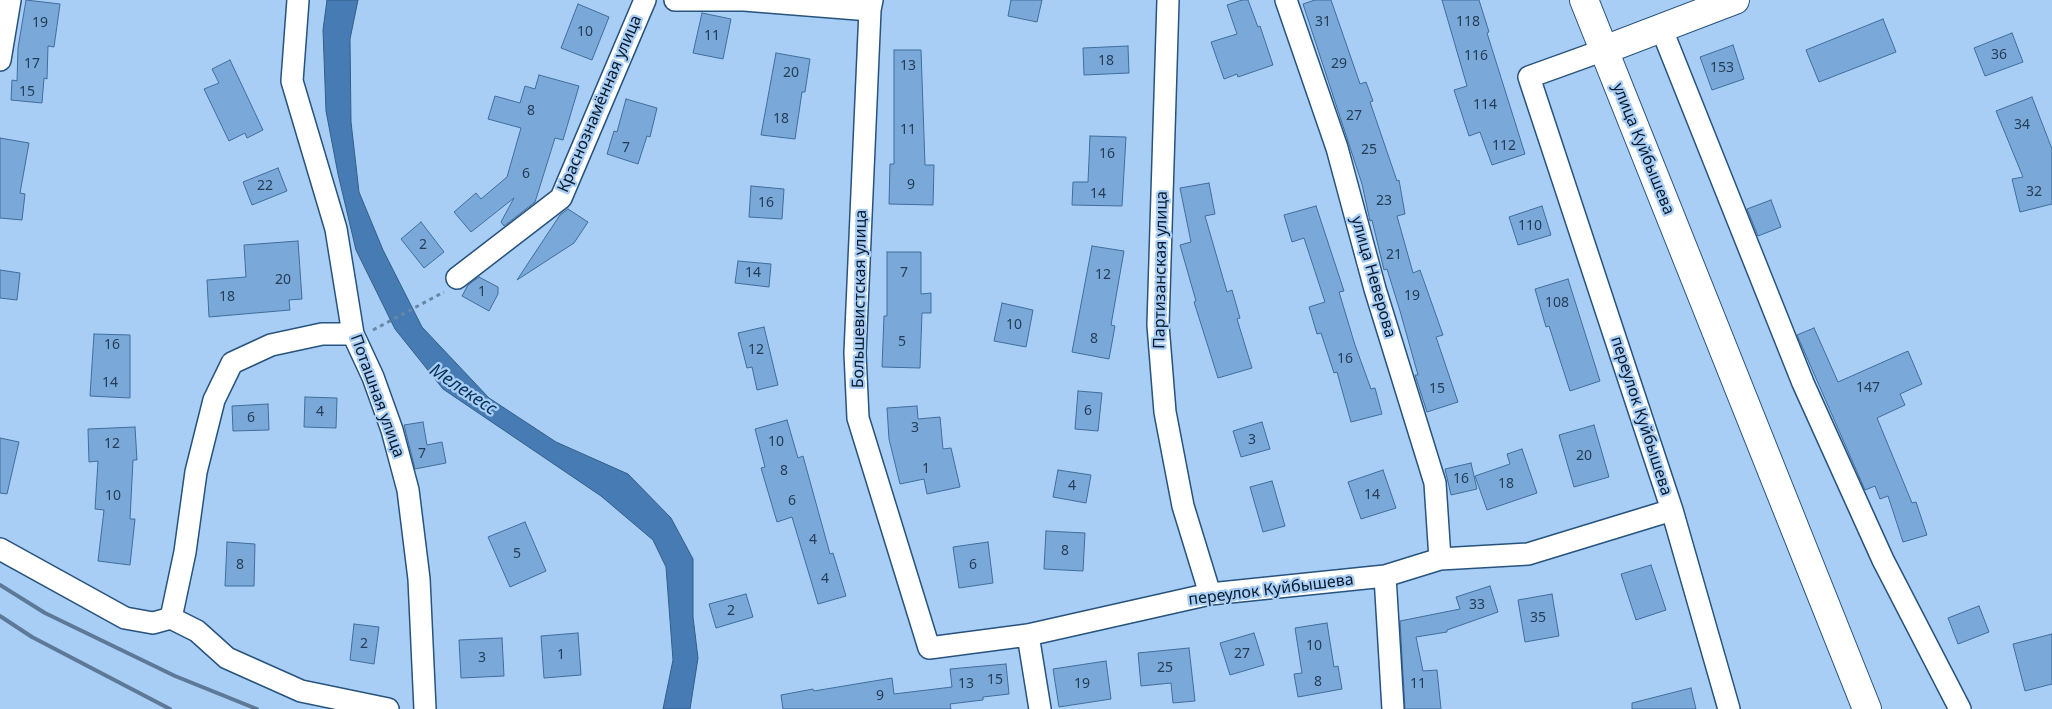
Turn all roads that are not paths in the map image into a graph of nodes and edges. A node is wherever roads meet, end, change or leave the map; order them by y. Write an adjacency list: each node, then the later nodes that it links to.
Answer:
1 (10, 0): 13 (street)
2 (298, 0): 15 (street, Поташная улица)
3 (645, 0): 14 (street, Краснознамённая улица)
4 (675, 0): 5 (street)
5 (744, 0): 10 (street)
6 (1168, 0): 20 (street, Партизанская улица)
7 (1286, 0): 18 (street, улица Неверова)
8 (1584, 0): 12 (main road, улица Куйбышева)
9 (1735, 0): 11 (main road)
10 (871, 5): 23 (street, Большевистская улица)
11 (1662, 30): 12 (main road); 30 (street)
12 (1604, 50): 16 (street, переулок Куйбышева); 29 (main road, улица Куйбышева)
13 (0, 60)
14 (457, 278)
15 (361, 333): 21 (street); 25 (street, Поташная улица)
16 (1672, 510): 18 (street, переулок Куйбышева); 28 (street)
17 (0, 549): 21 (street)
18 (1440, 559): 19 (street, переулок Куйбышева)
19 (1385, 576): 20 (street, переулок Куйбышева); 27 (street)
20 (1210, 594): 22 (street, переулок Куйбышева)
21 (171, 618): 24 (street)
22 (1028, 635): 23 (street, переулок Куйбышева); 26 (street)
23 (929, 648)
24 (388, 709)
25 (425, 709)
26 (1040, 709)
27 (1393, 709)
28 (1729, 709)
29 (1867, 709)
30 (1960, 709)

